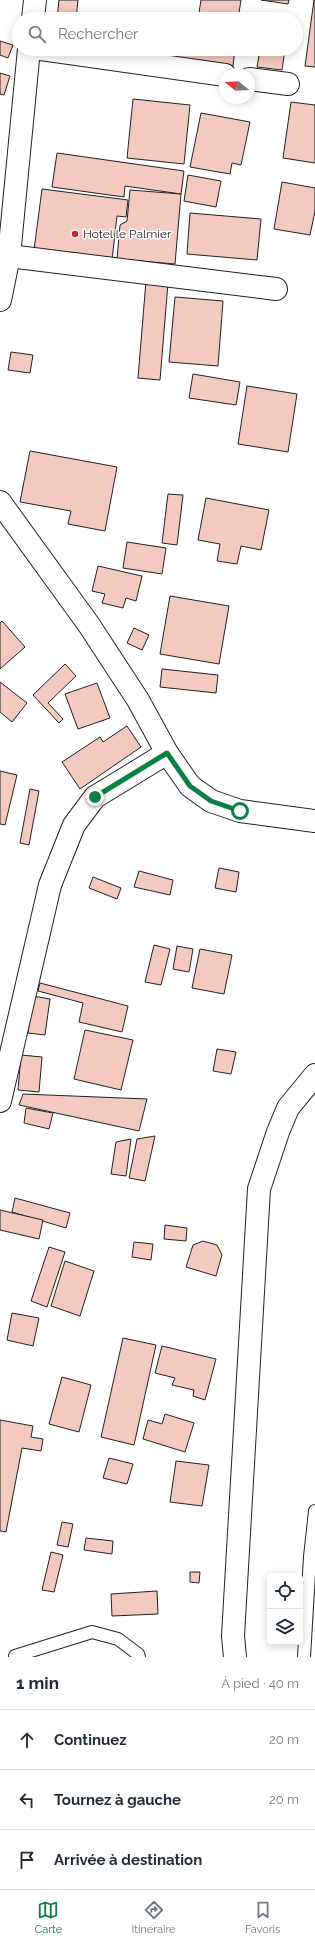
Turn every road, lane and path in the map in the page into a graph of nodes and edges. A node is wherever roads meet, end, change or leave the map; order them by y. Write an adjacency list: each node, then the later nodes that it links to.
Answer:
1 (35, 0): 2 (street)
2 (34, 12)
3 (28, 56): 8 (street)
4 (91, 56): 5 (street)
5 (219, 74)
6 (255, 80): 7 (street)
7 (288, 84)
8 (9, 256): 9 (street); 10 (street)
9 (276, 289)
10 (0, 300)
11 (0, 502): 12 (street)
12 (167, 753): 13 (street); 15 (street)
13 (315, 821)
14 (315, 1075): 19 (street)
15 (0, 1102)
16 (315, 1511): 20 (lane)
17 (14, 1656): 18 (lane)
18 (139, 1657)
19 (235, 1657)
20 (304, 1657)

